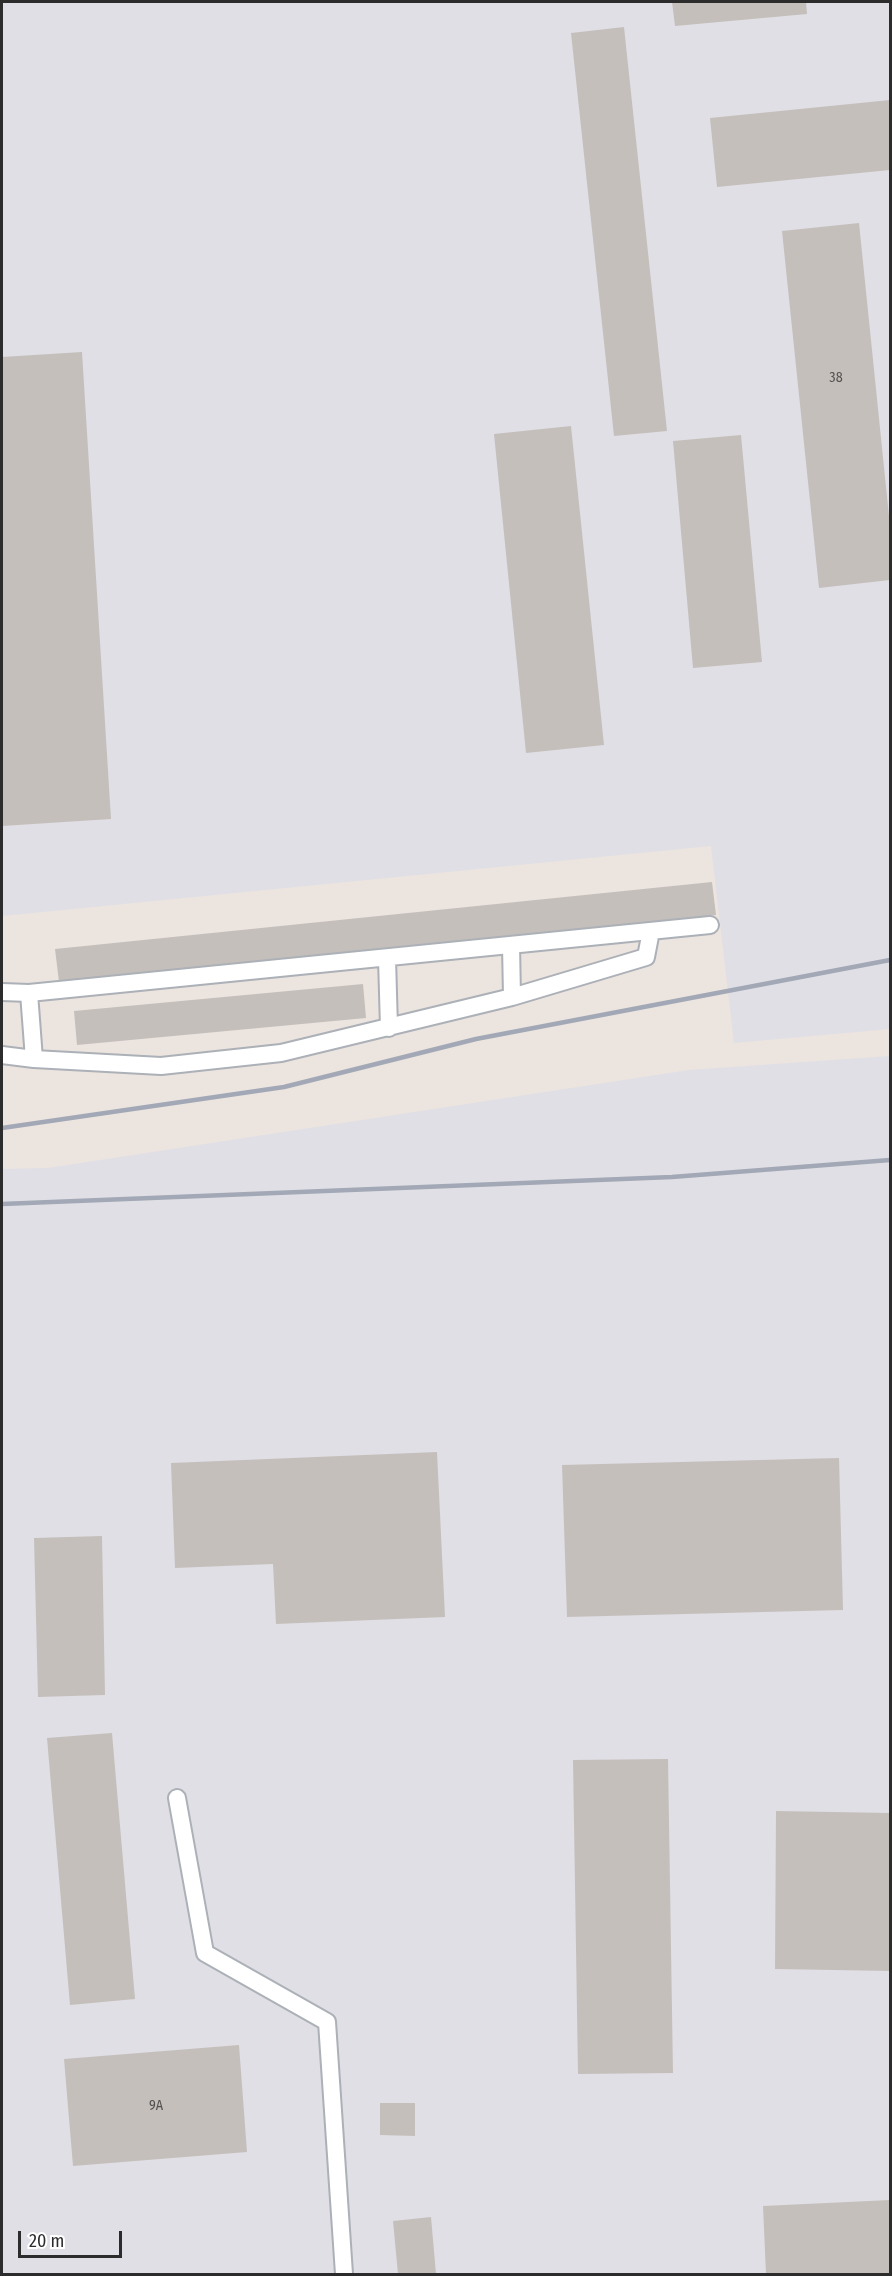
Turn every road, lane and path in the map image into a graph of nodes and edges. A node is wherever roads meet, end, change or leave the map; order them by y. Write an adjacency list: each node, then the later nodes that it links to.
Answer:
1 (710, 925): 2 (lane)
2 (651, 931): 3 (lane); 7 (lane)
3 (511, 945): 4 (lane); 7 (lane)
4 (387, 958): 6 (lane); 8 (lane)
5 (2, 992): 6 (lane)
6 (29, 993): 10 (lane)
7 (512, 997): 8 (lane)
8 (389, 1028): 10 (lane)
9 (2, 1055): 10 (lane)
10 (34, 1059)
11 (177, 1798): 12 (lane)
12 (344, 2274)

